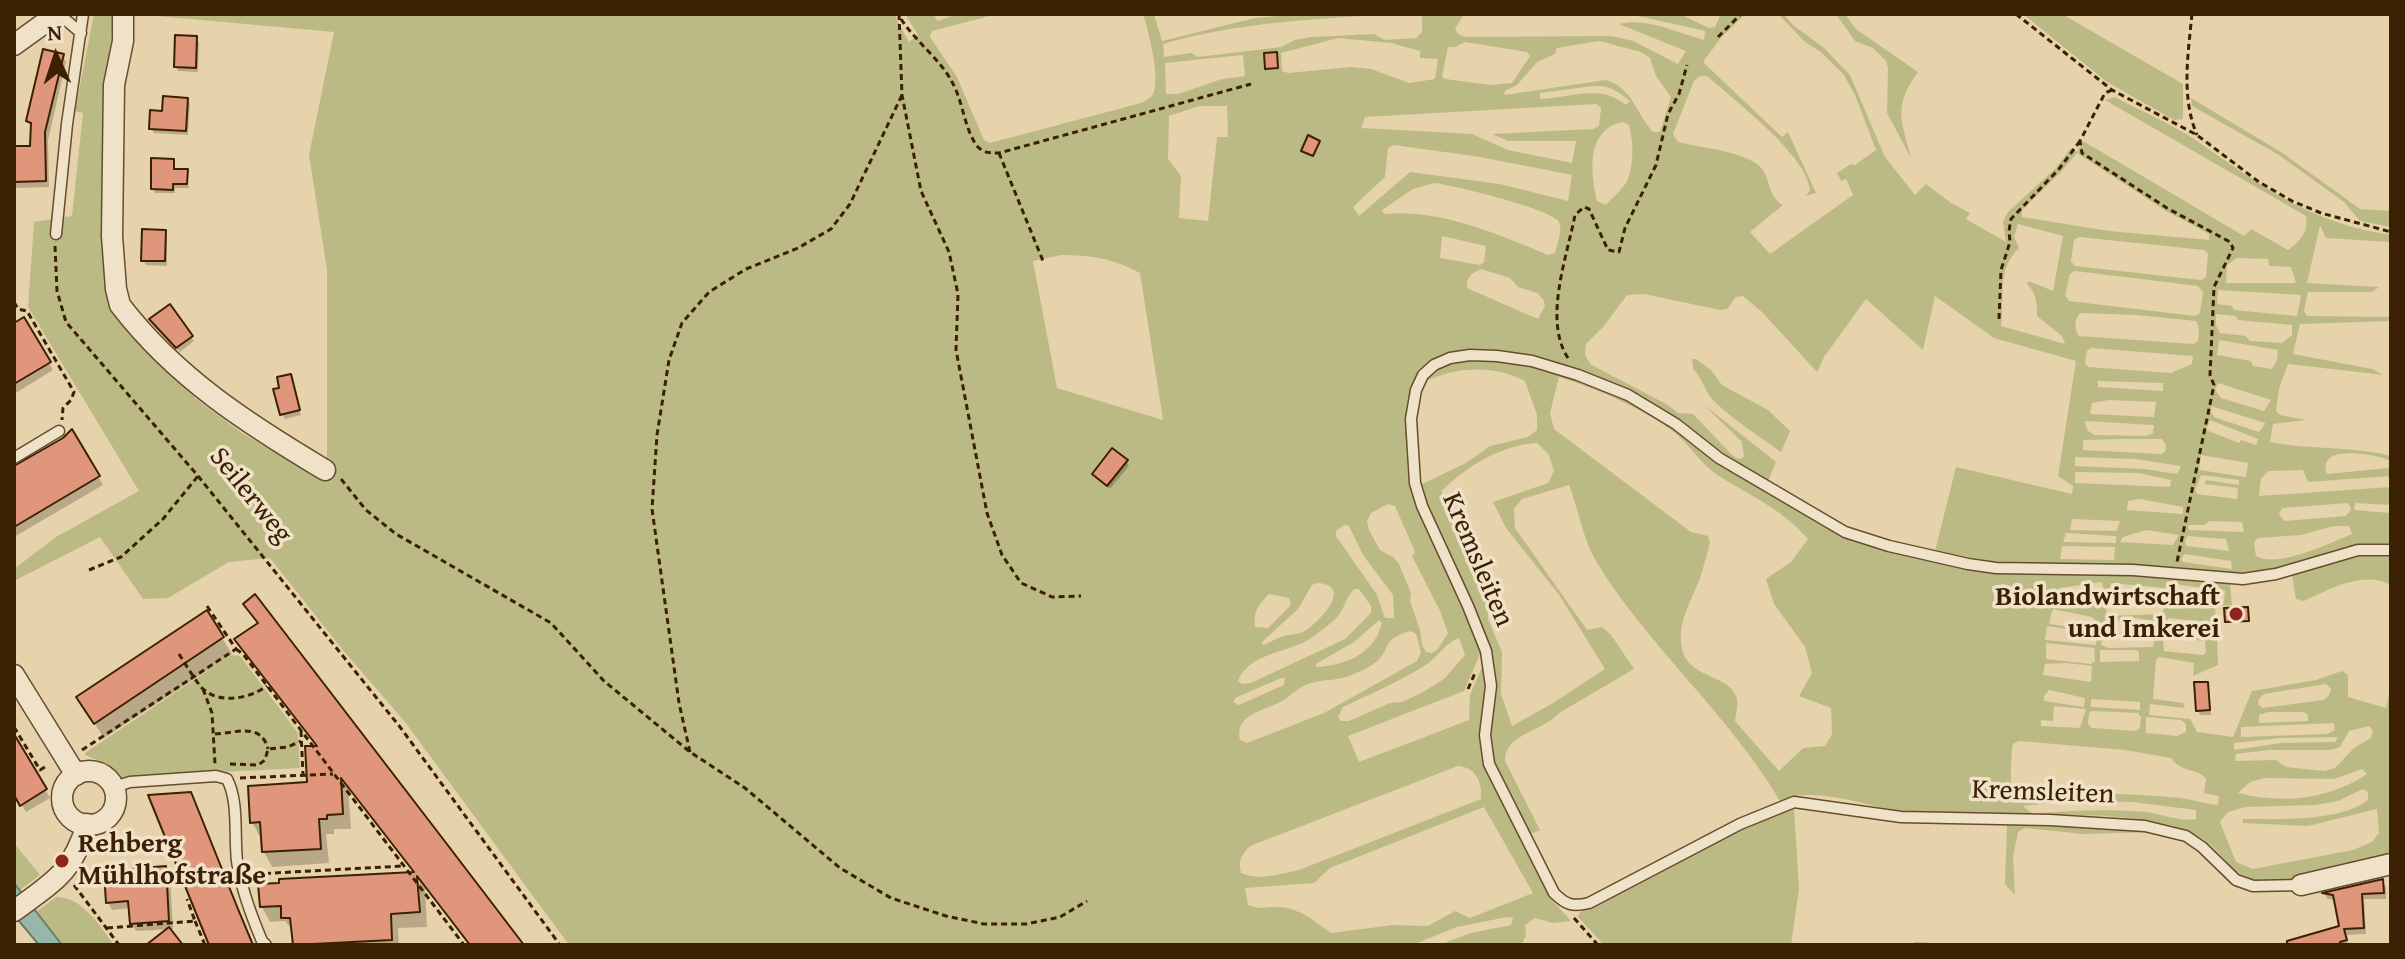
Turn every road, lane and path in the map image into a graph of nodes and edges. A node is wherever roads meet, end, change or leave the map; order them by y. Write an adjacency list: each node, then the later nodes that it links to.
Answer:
1 (58, 14): 8 (lane); 10 (street)
2 (83, 14): 8 (lane)
3 (123, 14): 26 (street, Seilerweg)
4 (1741, 14): 9 (path)
5 (2016, 14): 13 (path)
6 (2192, 14): 15 (path)
7 (900, 15): 14 (path); 17 (path)
8 (81, 33): 19 (lane)
9 (1718, 37)
10 (14, 45)
11 (1687, 65): 23 (path)
12 (1251, 84): 17 (path)
13 (2112, 90): 15 (path); 16 (path)
14 (902, 95): 31 (path); 45 (path)
15 (2197, 135): 18 (path)
16 (2080, 141): 22 (path); 30 (path)
17 (999, 153): 20 (path)
18 (2391, 232)
19 (56, 234): 27 (path, Seilerweg)
20 (1043, 261)
21 (14, 302): 24 (path)
22 (1999, 319)
23 (1578, 375): 30 (lane, Kremsleiten); 60 (lane, Kremsleiten)
24 (59, 431): 25 (lane)
25 (14, 458)
26 (325, 470): 45 (path)
27 (198, 476): 29 (path); 68 (path, Seilerweg)
28 (2391, 550): 30 (lane, Kremsleiten)
29 (89, 570)
30 (2174, 572)
31 (1081, 596)
32 (205, 603): 33 (path)
33 (236, 649): 36 (path); 37 (path)
34 (179, 654): 36 (path)
35 (14, 675): 48 (street)
36 (194, 677): 38 (path); 44 (path)
37 (267, 686): 38 (path); 40 (path)
38 (203, 689): 41 (path)
39 (14, 727): 46 (path)
40 (301, 731): 42 (path); 47 (path)
41 (213, 734): 43 (path); 43 (path)
42 (301, 741): 43 (path); 49 (path)
43 (268, 749)
44 (78, 751)
45 (690, 752): 59 (path)
46 (40, 770)
47 (333, 774): 49 (path); 54 (path)
48 (76, 775): 51 (street); 52 (street)
49 (303, 775): 50 (path)
50 (227, 779): 51 (lane); 55 (lane)
51 (114, 787): 52 (street)
52 (87, 824): 56 (street)
53 (2391, 864): 57 (street, Kremsleiten)
54 (403, 866): 55 (path); 67 (path)
55 (239, 875): 66 (lane)
56 (56, 880): 61 (street); 63 (path)
57 (2301, 885): 60 (lane, Kremsleiten)
58 (187, 899): 62 (path)
59 (1087, 901)
60 (1575, 906): 69 (path)
61 (14, 911)
62 (195, 921): 63 (path); 65 (path)
63 (107, 928): 64 (path)
64 (119, 945)
65 (205, 945)
66 (266, 945)
67 (464, 945)
68 (560, 945)
69 (1598, 945)

